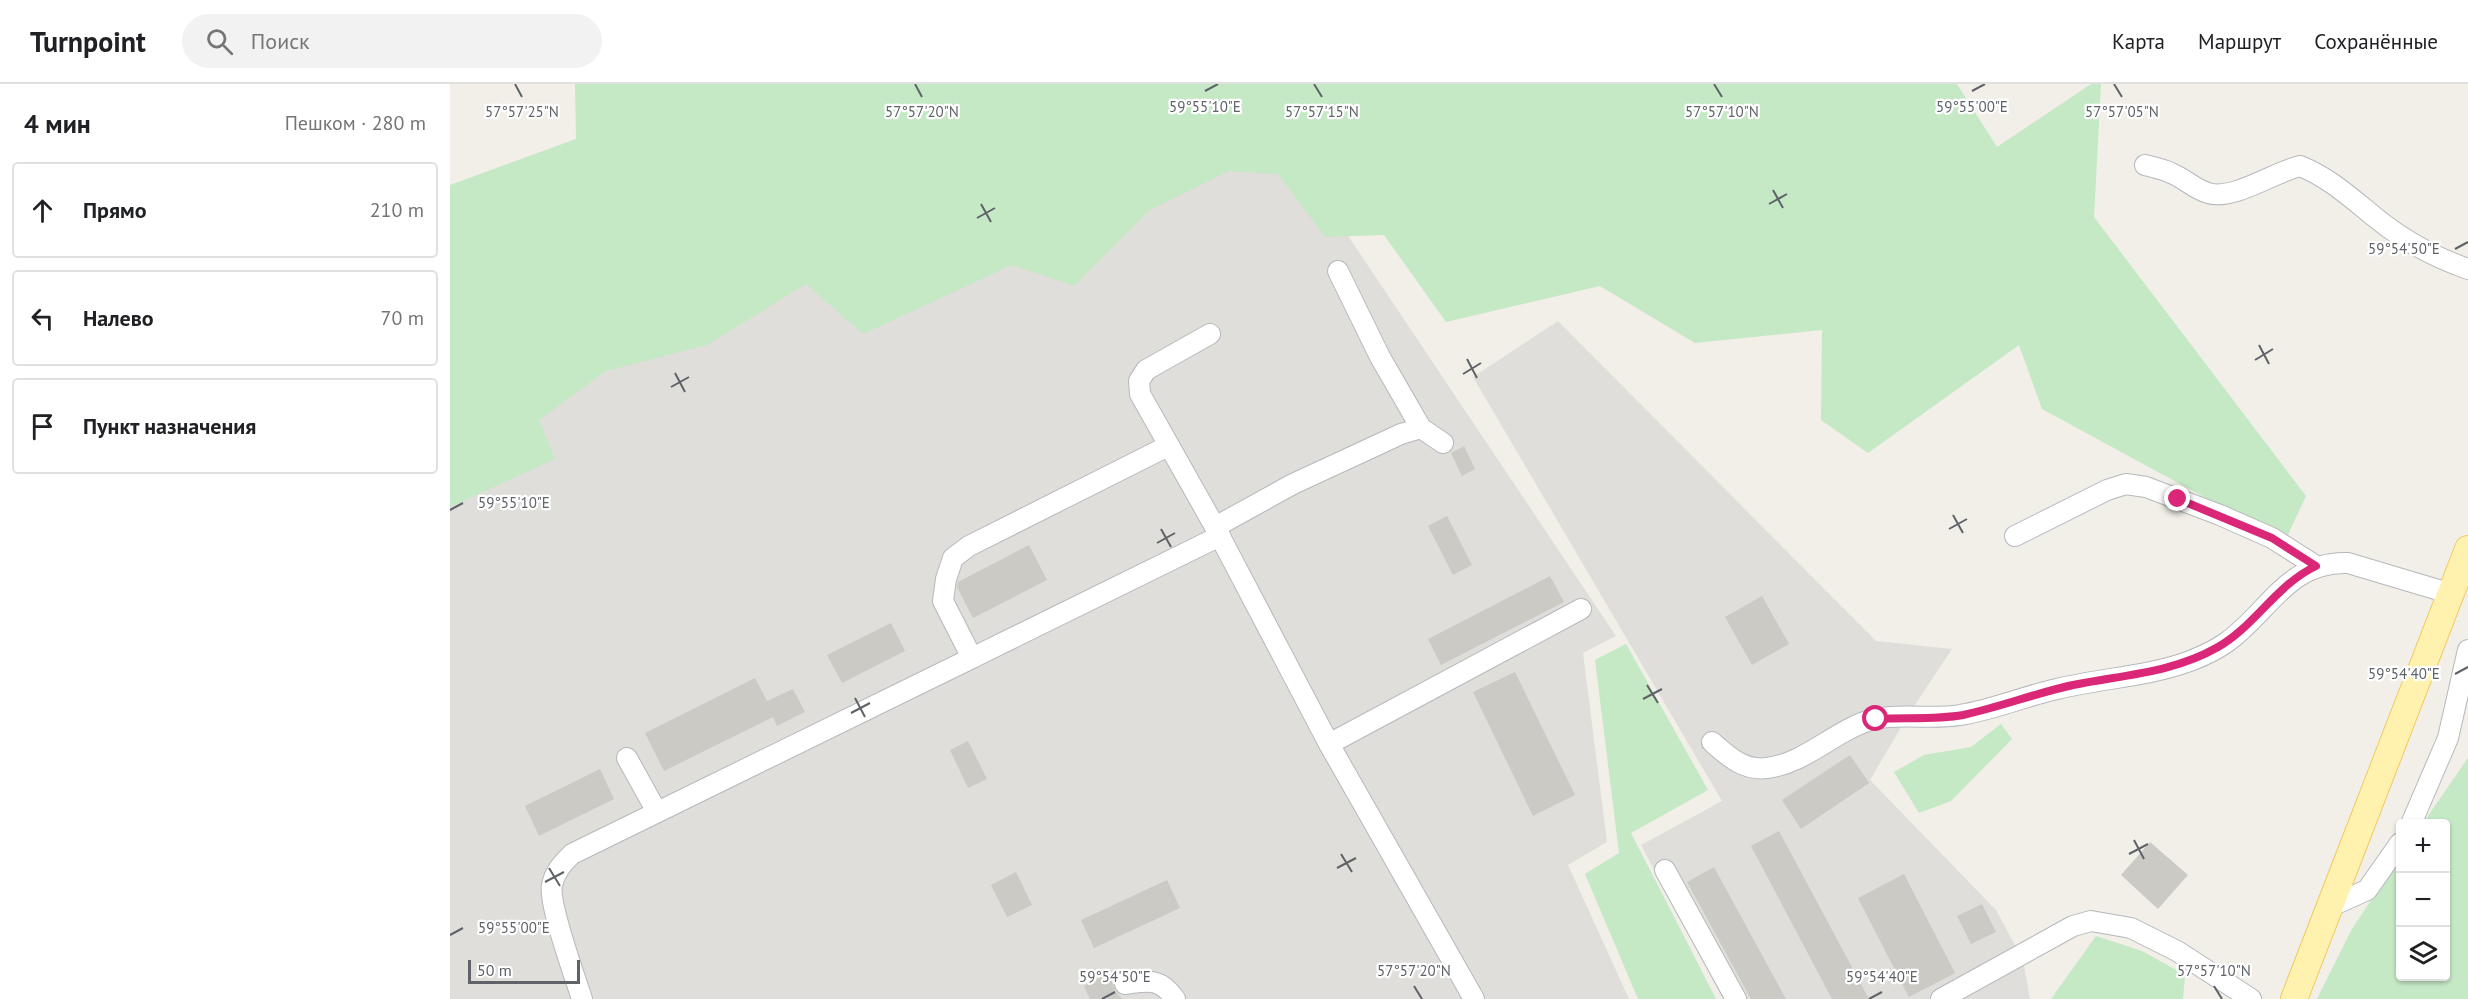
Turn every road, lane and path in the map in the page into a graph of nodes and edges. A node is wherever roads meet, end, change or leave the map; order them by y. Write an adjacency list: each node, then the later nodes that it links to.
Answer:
1 (2145, 165): 2 (lane)
2 (2468, 269)
3 (1338, 271): 5 (lane)
4 (1210, 334): 7 (lane)
5 (1421, 428): 6 (lane); 8 (lane)
6 (1443, 443)
7 (1168, 446): 8 (lane); 15 (lane)
8 (1218, 531): 15 (lane); 17 (lane)
9 (2015, 536): 11 (lane)
10 (2468, 549): 12 (main road)
11 (2316, 566): 12 (lane); 16 (lane)
12 (2452, 594): 23 (main road)
13 (1581, 609): 17 (lane)
14 (2468, 650): 20 (lane)
15 (972, 658): 19 (lane)
16 (1713, 742)
17 (1329, 744): 27 (lane)
18 (627, 758): 19 (lane)
19 (657, 812): 25 (lane)
20 (2413, 819)
21 (2396, 849): 23 (lane)
22 (1665, 870): 28 (lane)
23 (2329, 907): 31 (main road)
24 (1125, 984): 26 (lane)
25 (582, 999)
26 (1175, 999)
27 (1474, 999)
28 (1736, 999)
29 (1941, 999): 30 (lane)
30 (2251, 999)
31 (2294, 999)

